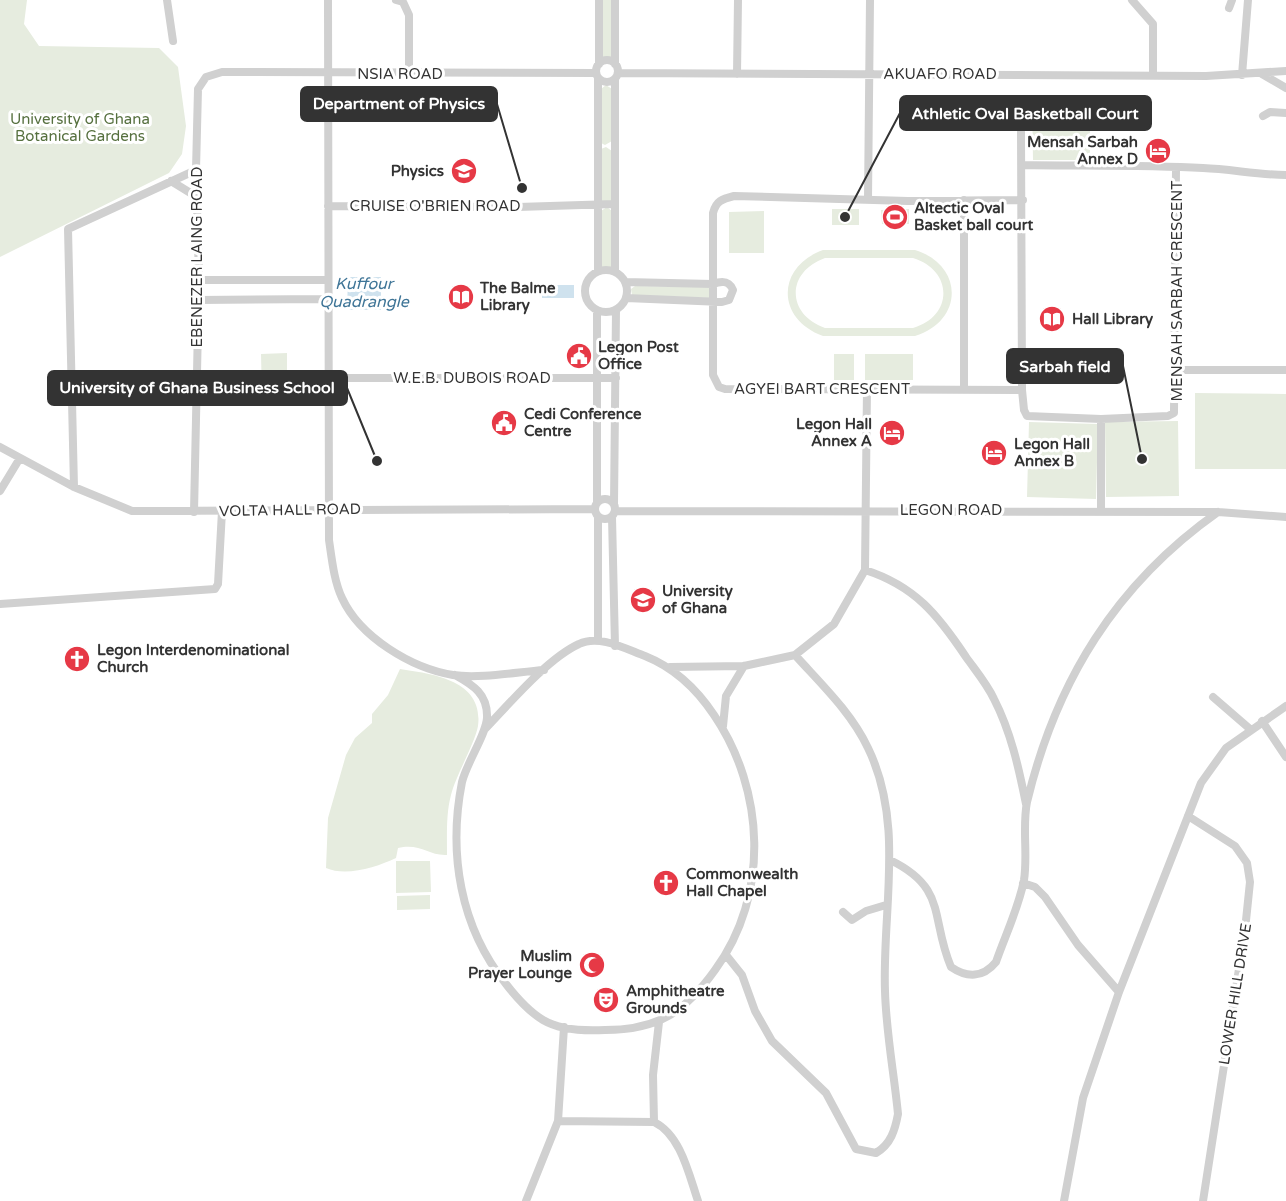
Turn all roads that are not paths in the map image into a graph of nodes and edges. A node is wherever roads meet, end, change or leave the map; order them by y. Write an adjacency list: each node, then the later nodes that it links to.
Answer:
1 (167, 0): 10 (street)
2 (328, 0): 14 (street)
3 (396, 0): 15 (street)
4 (598, 0): 11 (street)
5 (615, 0): 12 (street)
6 (738, 0): 16 (street)
7 (870, 0): 17 (street)
8 (1132, 0): 20 (street)
9 (1248, 0): 21 (street)
10 (173, 40)
11 (599, 64): 12 (street); 19 (street)
12 (615, 64): 22 (street)
13 (1286, 71): 18 (street, AKUAFO ROAD)
14 (328, 73): 15 (street, NSIA ROAD); 23 (street, NSIA ROAD); 39 (street)
15 (410, 74): 19 (street, NSIA ROAD)
16 (736, 74): 17 (street, AKUAFO ROAD); 22 (street, AKUAFO ROAD)
17 (868, 74): 20 (street, AKUAFO ROAD); 34 (street)
18 (1262, 74): 21 (street, AKUAFO ROAD); 24 (street)
19 (597, 75): 22 (street); 38 (street)
20 (1153, 75): 21 (street, AKUAFO ROAD)
21 (1242, 75)
22 (616, 76): 37 (street)
23 (206, 78): 30 (street, EBENEZER LAING ROAD)
24 (1286, 88)
25 (1286, 113): 26 (street)
26 (1263, 116)
27 (1021, 132): 28 (street)
28 (1022, 165): 29 (street, MENSAH SARBAH CRESCENT); 36 (street)
29 (1176, 169): 31 (street); 52 (street, MENSAH SARBAH CRESCENT)
30 (196, 170): 32 (street); 33 (street, EBENEZER LAING ROAD)
31 (1286, 175)
32 (171, 182): 33 (street); 63 (street)
33 (197, 197): 42 (street, EBENEZER LAING ROAD)
34 (868, 199): 35 (street, AGYEI BART CRESCENT); 45 (street, AGYEI BART CRESCENT)
35 (964, 200): 36 (street, AGYEI BART CRESCENT); 58 (street)
36 (1023, 200): 59 (street)
37 (614, 204): 38 (street, CRUISE O'BRIEN ROAD); 41 (street)
38 (598, 205): 39 (street, CRUISE O'BRIEN ROAD); 40 (street)
39 (328, 206): 43 (street)
40 (598, 271): 41 (street); 51 (street)
41 (615, 271): 44 (street)
42 (199, 280): 43 (street); 48 (street, EBENEZER LAING ROAD)
43 (328, 280): 47 (street)
44 (625, 282): 45 (street); 46 (street)
45 (713, 284): 49 (street, AGYEI BART CRESCENT); 49 (street)
46 (626, 298): 49 (street); 50 (street)
47 (328, 299): 48 (street); 54 (street)
48 (198, 300): 71 (street, EBENEZER LAING ROAD)
49 (713, 301): 57 (street, AGYEI BART CRESCENT)
50 (616, 310): 51 (street); 56 (street)
51 (597, 311): 55 (street)
52 (1176, 370): 53 (street); 60 (street, MENSAH SARBAH CRESCENT)
53 (1286, 370)
54 (329, 378): 55 (street, W.E.B. DUBOIS ROAD); 66 (street)
55 (598, 378): 56 (street, W.E.B. DUBOIS ROAD); 65 (street)
56 (616, 378): 69 (street)
57 (867, 388): 58 (street, AGYEI BART CRESCENT); 67 (street)
58 (964, 389): 59 (street, AGYEI BART CRESCENT)
59 (1022, 390): 60 (street, MENSAH SARBAH CRESCENT)
60 (1101, 419): 70 (street)
61 (0, 447): 62 (street, VOLTA HALL ROAD)
62 (20, 458): 63 (street, VOLTA HALL ROAD); 64 (street)
63 (74, 487): 71 (street, VOLTA HALL ROAD)
64 (0, 491)
65 (597, 509): 66 (street, VOLTA HALL ROAD); 69 (street); 69 (street); 76 (street)
66 (329, 510): 68 (street, VOLTA HALL ROAD); 82 (street)
67 (866, 510): 69 (street, LEGON ROAD); 70 (street, LEGON ROAD); 74 (street)
68 (222, 511): 71 (street, VOLTA HALL ROAD); 75 (street)
69 (614, 511): 77 (street)
70 (1101, 511): 72 (street, LEGON ROAD)
71 (194, 512)
72 (1218, 512): 73 (street, LEGON ROAD); 90 (street)
73 (1286, 517)
74 (865, 570): 78 (street); 90 (street)
75 (0, 604)
76 (598, 641): 77 (street); 81 (street)
77 (615, 646): 80 (street)
78 (795, 655): 79 (street); 92 (street)
79 (744, 666): 80 (street); 86 (street)
80 (670, 667): 86 (street)
81 (544, 670): 82 (street); 87 (street)
82 (455, 675): 87 (street)
83 (1213, 697): 88 (street)
84 (1286, 706): 85 (street)
85 (1262, 721): 88 (street); 89 (street)
86 (723, 728): 96 (street)
87 (485, 729): 99 (street)
88 (1250, 729): 91 (street)
89 (1286, 757)
90 (1027, 806): 93 (street)
91 (1188, 816): 97 (street); 105 (street, LOWER HILL DRIVE)
92 (890, 860): 93 (street); 94 (street)
93 (1023, 883): 97 (street)
94 (886, 904): 95 (street); 96 (street)
95 (843, 912)
96 (726, 955): 98 (street)
97 (1119, 992): 104 (street)
98 (658, 1022): 99 (street); 101 (street)
99 (564, 1027): 100 (street)
100 (558, 1121): 101 (street); 102 (street)
101 (654, 1122): 103 (street)
102 (526, 1201)
103 (698, 1201)
104 (1064, 1201)
105 (1203, 1201)

